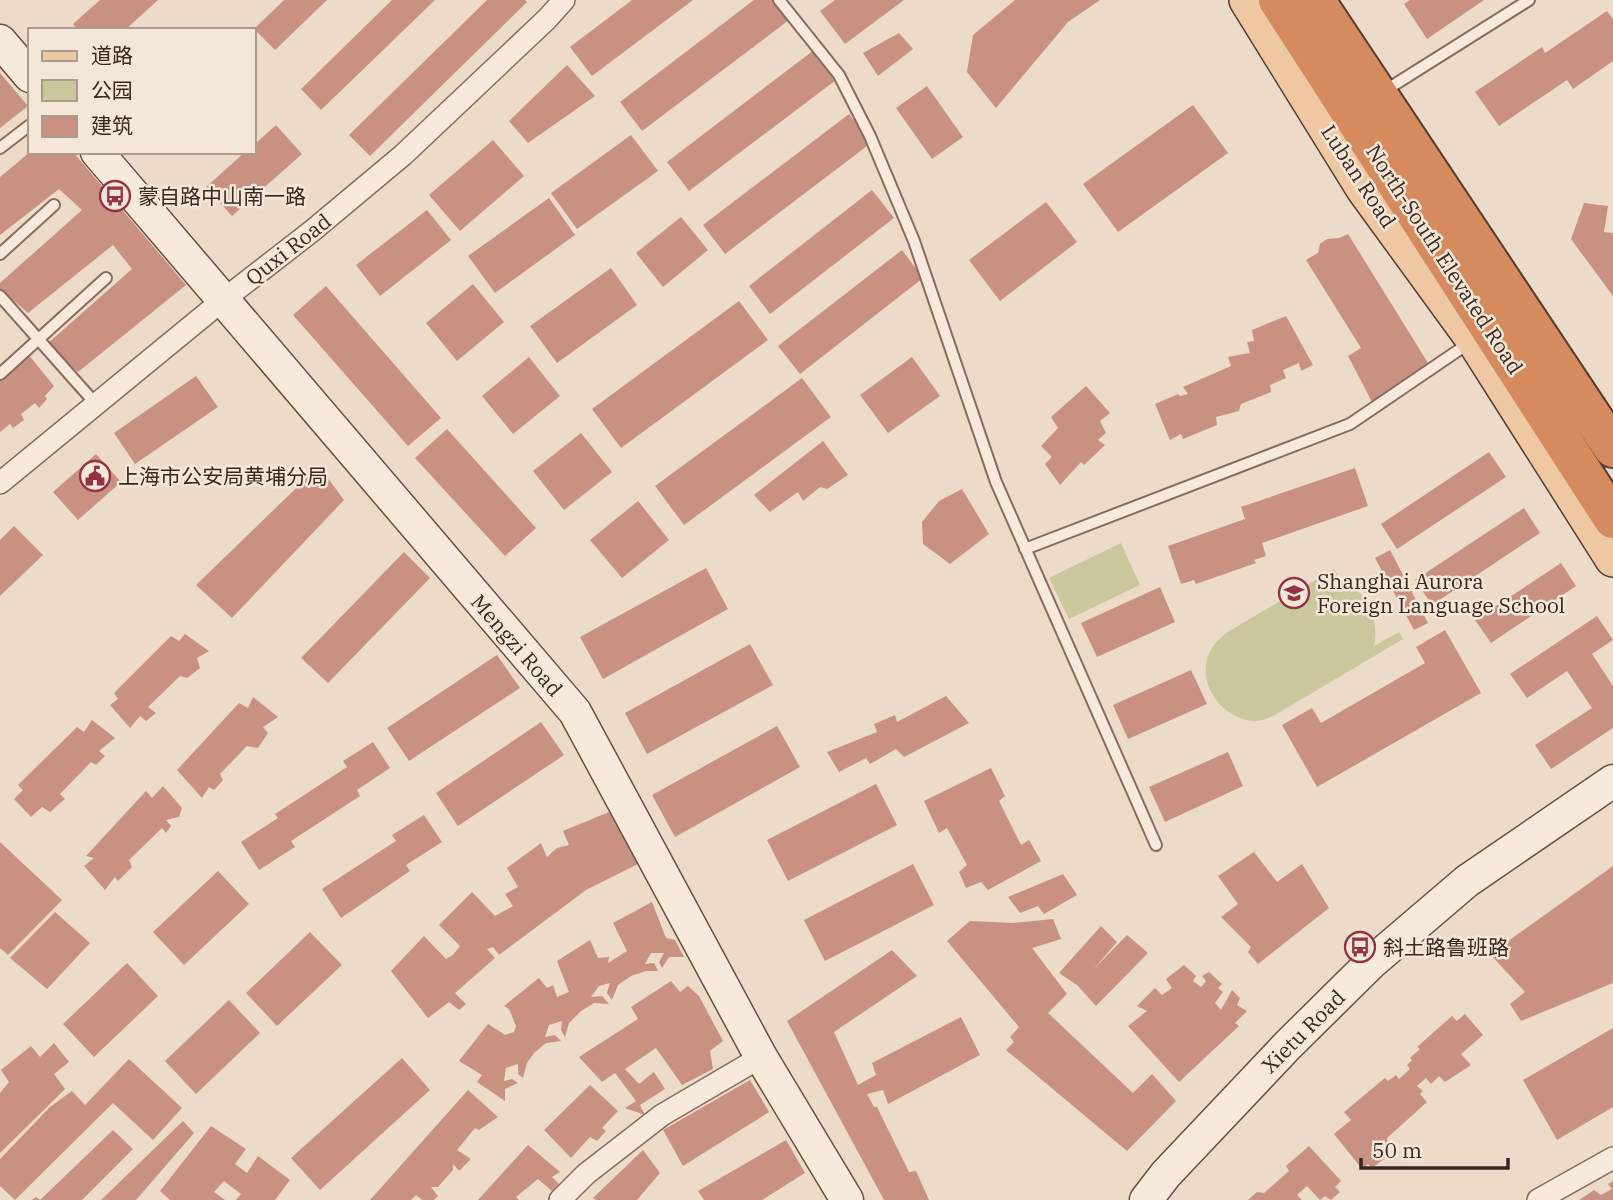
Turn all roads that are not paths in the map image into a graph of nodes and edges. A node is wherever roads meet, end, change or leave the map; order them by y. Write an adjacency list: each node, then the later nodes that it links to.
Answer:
1 (564, 0): 17 (street, Quxi Road)
2 (779, 0): 26 (lane)
3 (1247, 0): 19 (main road, Luban Road)
4 (1275, 0): 6 (highway, North-South Elevated Road)
5 (1529, 0): 9 (lane)
6 (1324, 10): 9 (main road); 23 (highway, North-South Elevated Road); 25 (highway, North-South Elevated Road)
7 (0, 41): 8 (street)
8 (28, 74)
9 (1386, 90): 22 (main road)
10 (28, 127): 11 (lane)
11 (0, 148)
12 (99, 154): 17 (street, Mengzi Road)
13 (54, 205): 14 (lane)
14 (0, 254)
15 (106, 278): 18 (lane)
16 (0, 296): 18 (lane)
17 (223, 300): 21 (street, Quxi Road); 30 (street, Mengzi Road)
18 (39, 340): 20 (lane); 21 (lane)
19 (1474, 340): 26 (lane); 27 (main road, Luban Road)
20 (0, 374)
21 (96, 403): 24 (street, Quxi Road)
22 (1613, 420)
23 (1613, 448)
24 (0, 482)
25 (1613, 519)
26 (1025, 549): 29 (lane)
27 (1613, 559)
28 (1613, 781): 34 (street, Xietu Road)
29 (1156, 845)
30 (761, 1057): 32 (street); 33 (street, Mengzi Road)
31 (1613, 1158): 35 (street)
32 (561, 1200)
33 (848, 1200)
34 (1146, 1200)
35 (1538, 1200)

